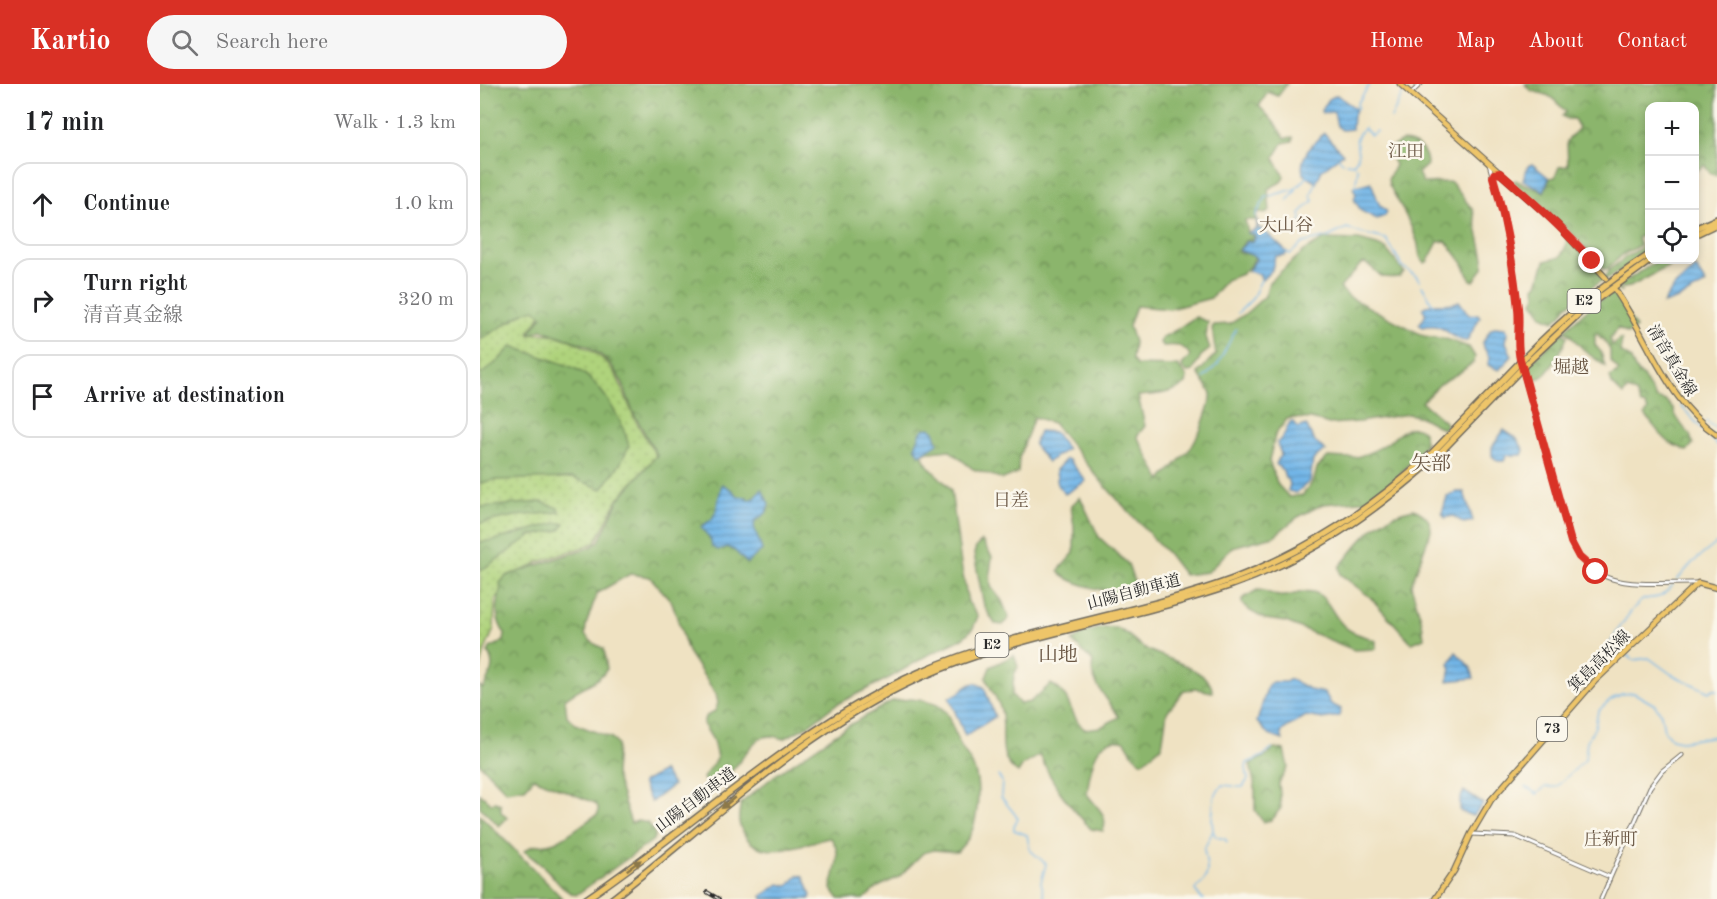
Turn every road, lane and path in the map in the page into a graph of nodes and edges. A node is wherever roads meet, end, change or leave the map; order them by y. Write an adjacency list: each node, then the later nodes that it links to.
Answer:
1 (1400, 84): 3 (main road)
2 (1421, 84): 3 (street)
3 (1411, 93): 4 (main road)
4 (1489, 162): 5 (main road); 6 (street)
5 (1500, 173): 6 (street); 13 (main road)
6 (1493, 177): 18 (street)
7 (1717, 219): 9 (highway)
8 (1717, 224): 10 (highway)
9 (1699, 227)
10 (1699, 233)
11 (1645, 258): 15 (highway, 山陽自動車道 / E2)
12 (1645, 264): 15 (highway, 山陽自動車道 / E2)
13 (1606, 278)
14 (1615, 290): 16 (main road, 清音真金線)
15 (1527, 359): 17 (highway, 山陽自動車道 / E2, bridge)
16 (1717, 435)
17 (1431, 458): 23 (highway, 山陽自動車道 / E2, one-way to 17); 24 (highway, 山陽自動車道 / E2, one-way to 24)
18 (1698, 583): 19 (main road); 21 (main road, 箕島高松線 / 73)
19 (1717, 588)
20 (1682, 755): 22 (street)
21 (1471, 834): 22 (street); 25 (main road, 箕島高松線 / 73)
22 (1611, 877): 26 (street)
23 (586, 899)
24 (612, 899)
25 (1435, 899)
26 (1601, 899)

